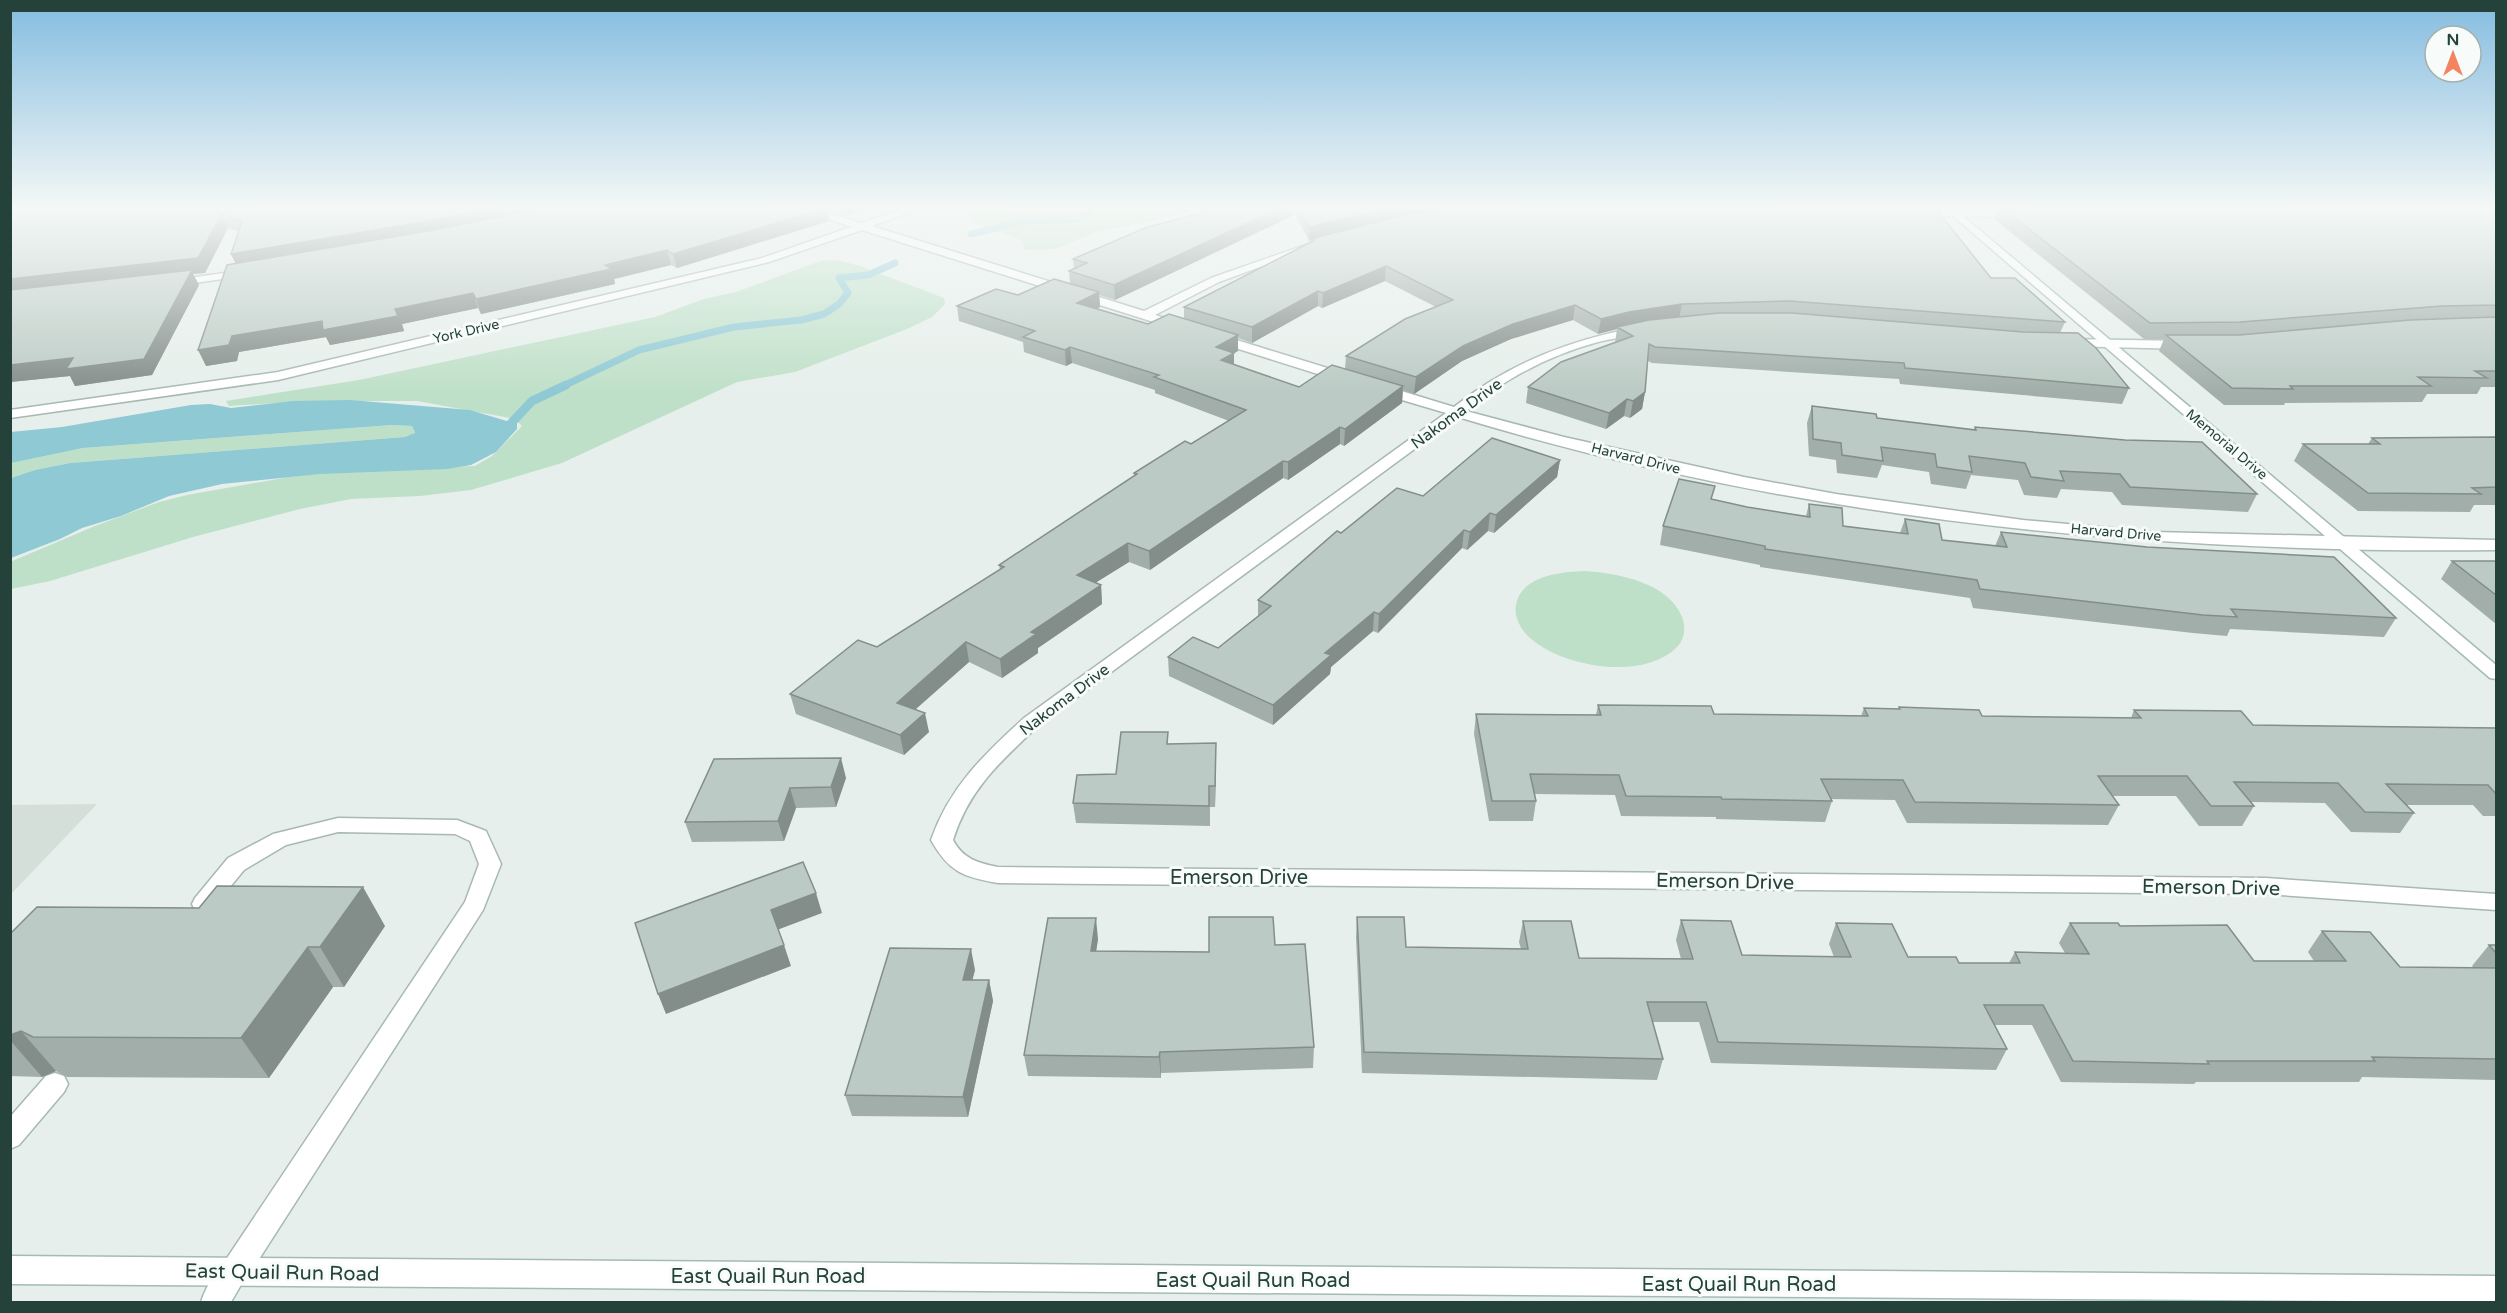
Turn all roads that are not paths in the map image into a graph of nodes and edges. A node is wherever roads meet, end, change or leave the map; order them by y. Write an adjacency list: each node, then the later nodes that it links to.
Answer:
1 (722, 270): 13 (street, York Drive)
2 (1001, 270): 7 (street, Harvard Drive)
3 (1241, 270): 7 (street)
4 (2022, 270): 10 (street, Memorial Drive)
5 (256, 272): 6 (street)
6 (165, 284)
7 (1145, 315): 12 (street, Harvard Drive)
8 (1656, 328): 12 (street, Nakoma Drive)
9 (2051, 342): 10 (street)
10 (2109, 345): 11 (street); 14 (street, Memorial Drive)
11 (2200, 345)
12 (1455, 413): 14 (street, Harvard Drive); 17 (street, Nakoma Drive)
13 (10, 414)
14 (2345, 544): 15 (street, Harvard Drive); 16 (street, Memorial Drive)
15 (2496, 545)
16 (2496, 674)
17 (956, 862): 18 (street, Emerson Drive)
18 (2496, 902)
19 (188, 923): 23 (street)
20 (55, 1084): 21 (street)
21 (10, 1137)
22 (10, 1270): 23 (street, East Quail Run Road)
23 (235, 1271): 24 (street, East Quail Run Road); 25 (street)
24 (2496, 1290)
25 (215, 1302)

